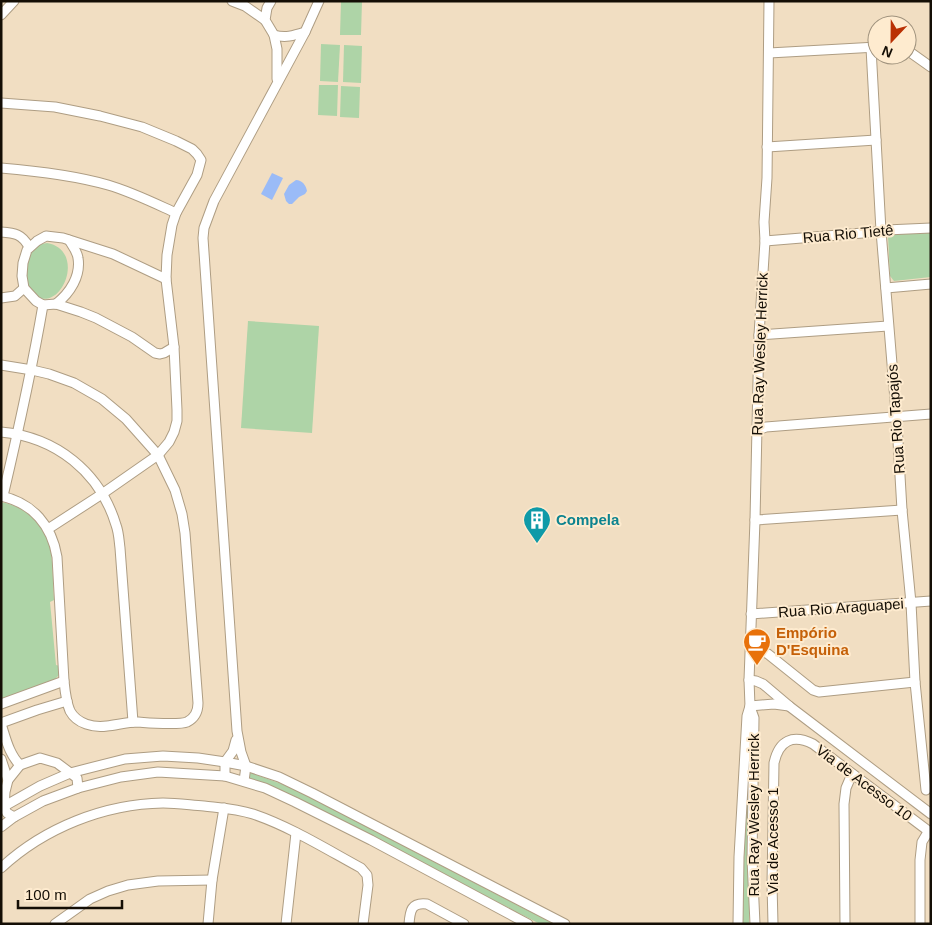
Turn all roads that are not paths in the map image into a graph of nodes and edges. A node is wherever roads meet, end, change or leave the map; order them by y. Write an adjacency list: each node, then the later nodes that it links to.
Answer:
1 (14, 1): 6 (street)
2 (232, 1): 7 (street)
3 (271, 1): 7 (street)
4 (319, 1): 8 (street)
5 (770, 1): 11 (street, Rua Ray Wesley Herrick)
6 (1, 16)
7 (265, 20): 9 (street)
8 (305, 32): 9 (street); 15 (street)
9 (274, 35): 15 (street)
10 (867, 48): 11 (street)
11 (769, 53): 18 (street, Rua Ray Wesley Herrick)
12 (917, 57): 14 (street)
13 (874, 65): 17 (street, Rua Rio Tapajós)
14 (931, 67)
15 (277, 82): 63 (street)
16 (1, 103): 20 (street)
17 (876, 140): 18 (street); 22 (street, Rua Rio Tapajós)
18 (767, 147): 25 (street, Rua Ray Wesley Herrick)
19 (1, 168): 20 (street)
20 (176, 213): 27 (street)
21 (931, 228): 22 (street, Rua Rio Tietê)
22 (881, 231): 25 (street, Rua Rio Tietê); 30 (street, Rua Rio Tapajós)
23 (1, 232): 26 (street)
24 (68, 240): 26 (street); 27 (street); 32 (street)
25 (765, 241): 35 (street, Rua Ray Wesley Herrick)
26 (29, 247): 29 (street)
27 (166, 279): 36 (street)
28 (931, 284): 30 (street)
29 (24, 288): 31 (street); 33 (street)
30 (886, 288): 34 (street, Rua Rio Tapajós)
31 (1, 298)
32 (56, 304): 33 (street); 36 (street)
33 (43, 305): 38 (street)
34 (888, 326): 35 (street); 40 (street, Rua Rio Tapajós)
35 (759, 335): 41 (street, Rua Ray Wesley Herrick)
36 (174, 347): 44 (street)
37 (1, 366): 38 (street)
38 (32, 370): 43 (street); 44 (street)
39 (931, 414): 40 (street)
40 (896, 417): 41 (street); 47 (street, Rua Rio Tapajós)
41 (756, 431): 48 (street, Rua Ray Wesley Herrick)
42 (1, 432): 43 (street)
43 (18, 433): 45 (street); 46 (street)
44 (158, 455): 45 (street); 61 (street)
45 (102, 494): 49 (street); 61 (street)
46 (2, 496): 49 (street)
47 (902, 510): 48 (street); 51 (street, Rua Rio Tapajós)
48 (755, 520): 52 (street, Rua Ray Wesley Herrick)
49 (48, 529): 55 (street)
50 (931, 601): 51 (street, Rua Rio Araguapei)
51 (911, 603): 52 (street, Rua Rio Araguapei); 56 (street, Rua Rio Tapajós)
52 (751, 614): 53 (street, Rua Ray Wesley Herrick)
53 (751, 646): 54 (street, Rua Ray Wesley Herrick); 56 (street)
54 (749, 680): 59 (street, Rua Ray Wesley Herrick); 60 (street)
55 (64, 681): 57 (street); 58 (street)
56 (915, 682): 75 (street, Rua Rio Tapajós)
57 (67, 701): 61 (street); 62 (street)
58 (1, 704)
59 (750, 706): 60 (street); 94 (street, Rua Ray Wesley Herrick); 95 (street, Rua Ray Wesley Herrick)
60 (789, 706): 76 (street)
61 (133, 722)
62 (1, 724): 67 (street)
63 (237, 731): 66 (street); 68 (street)
64 (795, 738): 70 (street, Via de Acesso 10); 96 (street, Via de Acesso 1)
65 (1, 759): 72 (street)
66 (225, 762): 68 (street); 69 (street); 71 (street)
67 (20, 765): 69 (street); 72 (street)
68 (246, 766): 73 (street); 93 (street)
69 (70, 773): 74 (street); 77 (street)
70 (852, 774): 82 (street, Via de Acesso 10); 97 (street)
71 (225, 776): 73 (street); 74 (street)
72 (8, 780): 77 (street)
73 (244, 781): 92 (street)
74 (78, 788): 80 (street)
75 (928, 790): 76 (street)
76 (906, 795): 79 (street)
77 (3, 808): 80 (street)
78 (224, 808): 83 (street); 84 (street); 85 (street)
79 (931, 814)
80 (14, 817): 81 (street)
81 (1, 827)
82 (930, 832): 98 (street)
83 (296, 833): 88 (street); 89 (street)
84 (1, 868)
85 (212, 880): 86 (street); 87 (street)
86 (55, 924)
87 (208, 924)
88 (286, 924)
89 (363, 924)
90 (408, 924): 91 (street)
91 (464, 924)
92 (528, 924)
93 (565, 924)
94 (738, 924)
95 (754, 924)
96 (774, 924)
97 (845, 924)
98 (920, 924)

